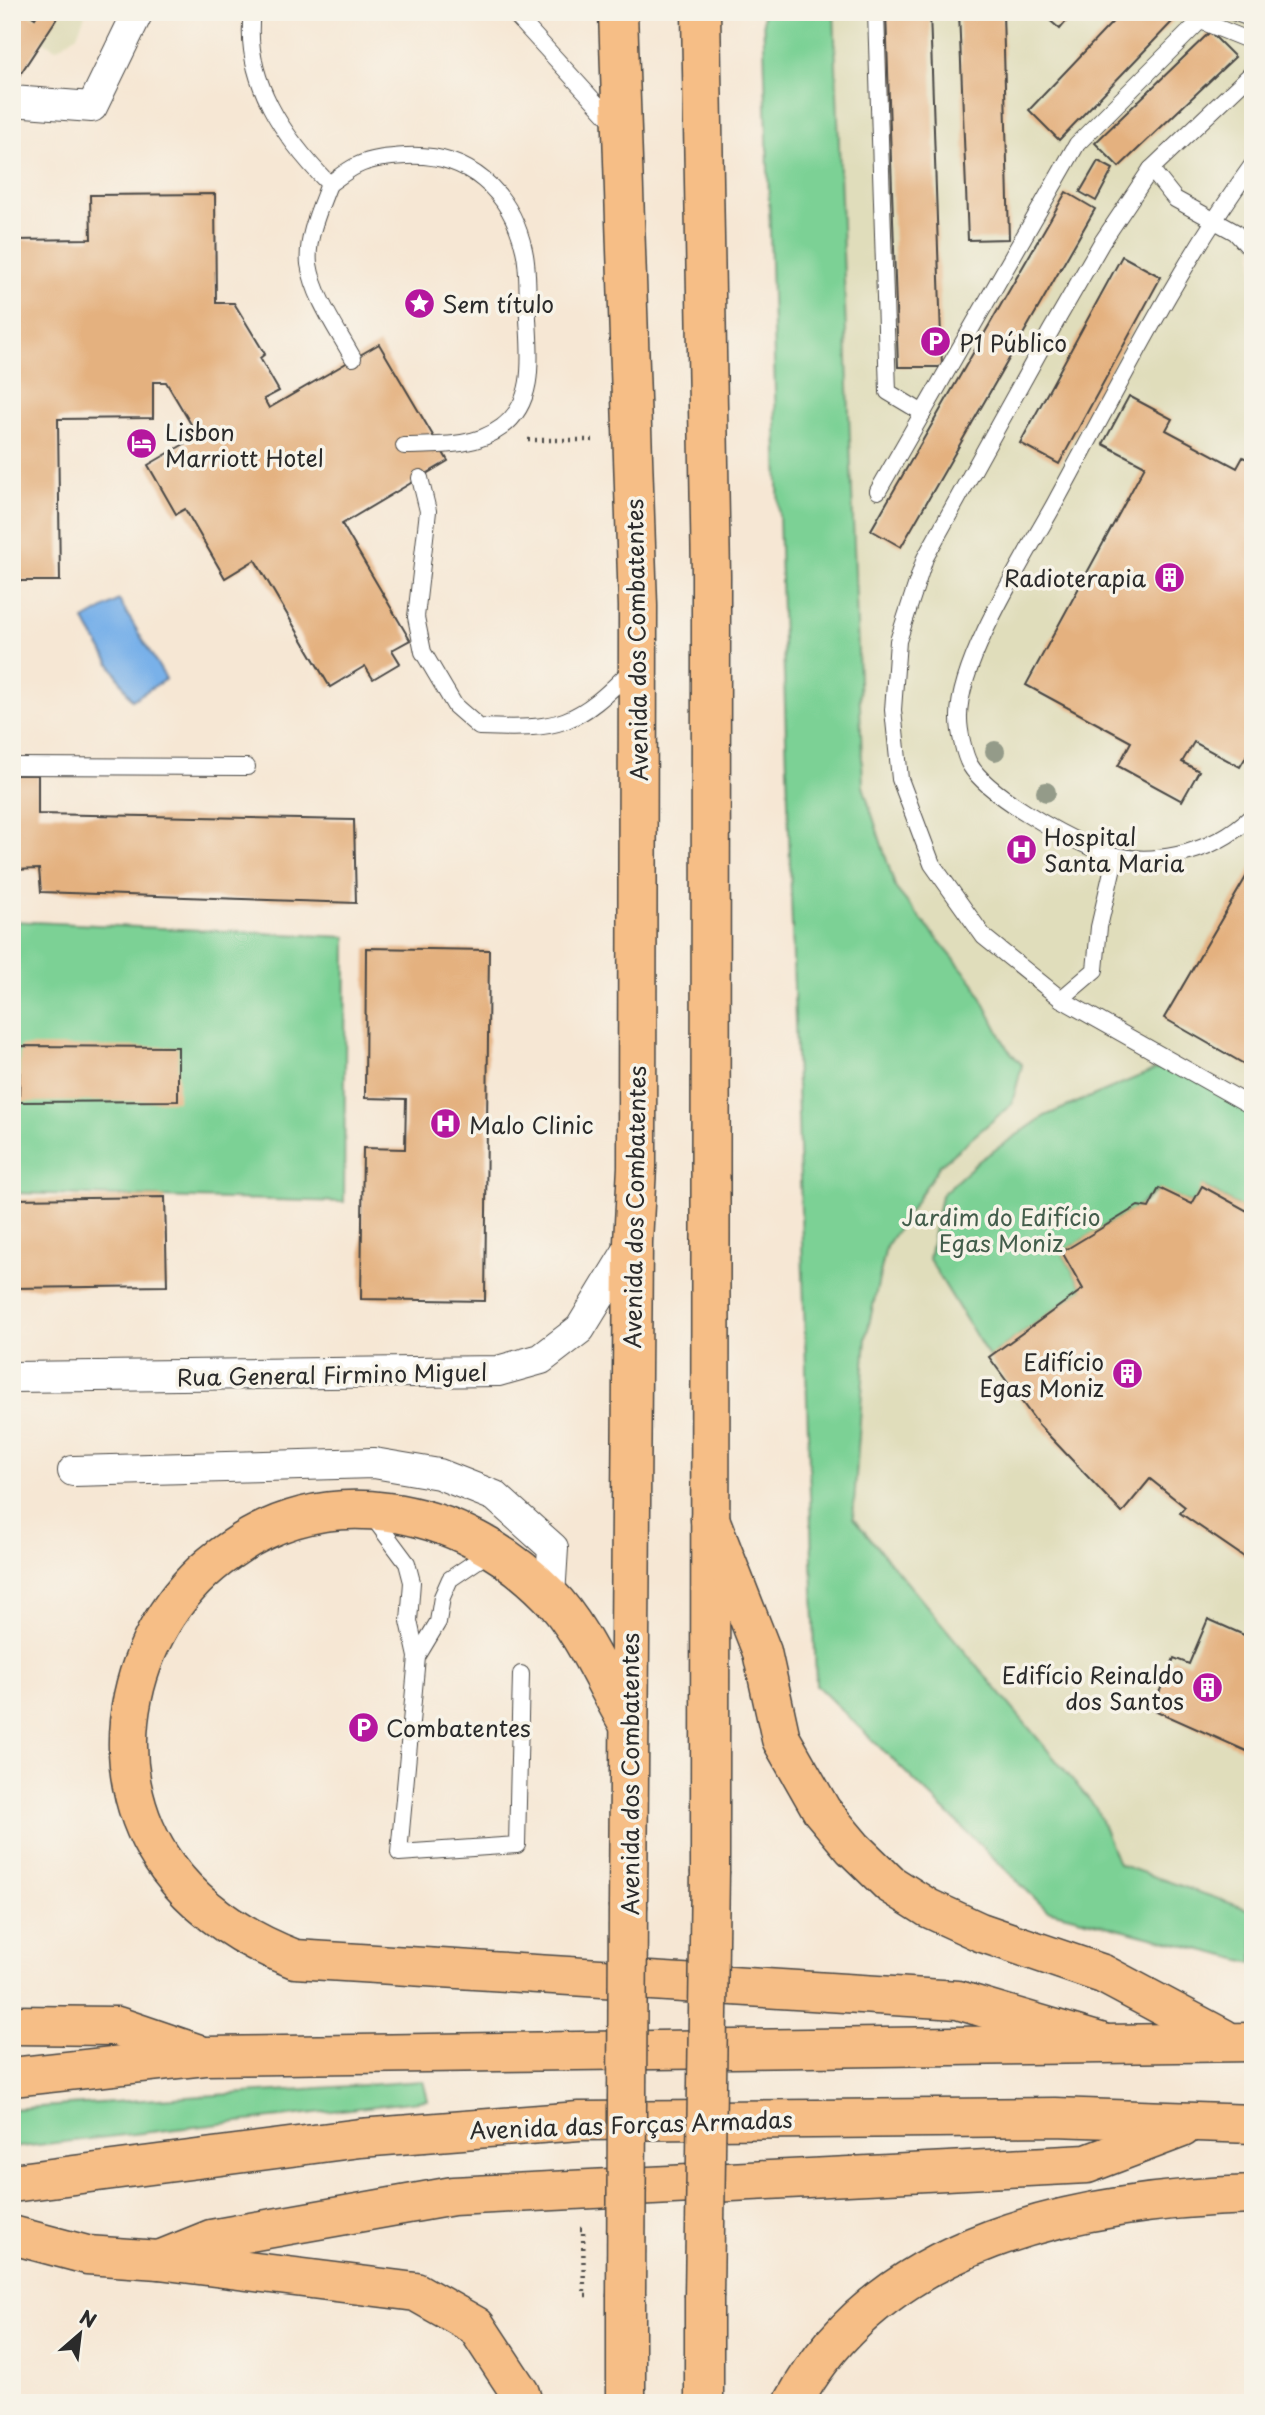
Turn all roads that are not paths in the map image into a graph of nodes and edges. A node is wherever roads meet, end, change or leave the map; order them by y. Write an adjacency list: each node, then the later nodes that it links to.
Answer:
1 (138, 12): 12 (street)
2 (251, 12): 16 (lane)
3 (513, 12): 13 (lane)
4 (618, 12): 13 (main road, Avenida dos Combatentes)
5 (701, 12): 35 (main road)
6 (876, 12): 20 (lane)
7 (1233, 12): 9 (lane)
8 (1205, 16): 10 (lane); 20 (lane)
9 (1253, 19)
10 (1253, 41)
11 (1253, 72): 15 (lane)
12 (12, 101)
13 (620, 130): 24 (main road, Avenida dos Combatentes)
14 (1253, 164): 17 (lane)
15 (1150, 169): 17 (lane); 29 (lane)
16 (329, 184): 19 (lane); 21 (lane)
17 (1212, 220): 18 (lane); 28 (lane)
18 (1253, 252)
19 (353, 358)
20 (923, 413): 23 (lane)
21 (404, 446)
22 (420, 478): 24 (lane)
23 (878, 491)
24 (638, 663): 31 (main road, Avenida dos Combatentes)
25 (12, 766): 26 (lane)
26 (247, 767)
27 (1253, 815): 28 (lane)
28 (1115, 858): 29 (lane)
29 (1061, 999): 30 (lane)
30 (1253, 1107)
31 (633, 1242): 32 (street, Rua General Firmino Miguel); 40 (main road, Avenida dos Combatentes)
32 (12, 1377)
33 (73, 1471): 37 (street)
34 (366, 1509): 36 (main road); 38 (lane); 42 (main road)
35 (709, 1519): 43 (main road); 54 (main road, bridge)
36 (494, 1550): 37 (main road); 38 (lane)
37 (550, 1596): 40 (main road)
38 (417, 1657): 39 (lane)
39 (521, 1674)
40 (629, 1726): 53 (main road, Avenida dos Combatentes, bridge)
41 (12, 2025): 44 (main road)
42 (1100, 2042): 43 (main road); 44 (main road)
43 (1240, 2042)
44 (205, 2056): 45 (main road)
45 (12, 2077)
46 (1197, 2122): 47 (main road, Avenida das Forças Armadas); 48 (main road, Avenida das Forças Armadas); 51 (main road)
47 (1253, 2124)
48 (12, 2183)
49 (1253, 2195): 55 (main road)
50 (12, 2235): 51 (main road)
51 (159, 2260): 52 (main road)
52 (523, 2403)
53 (626, 2403)
54 (704, 2403)
55 (793, 2403)

